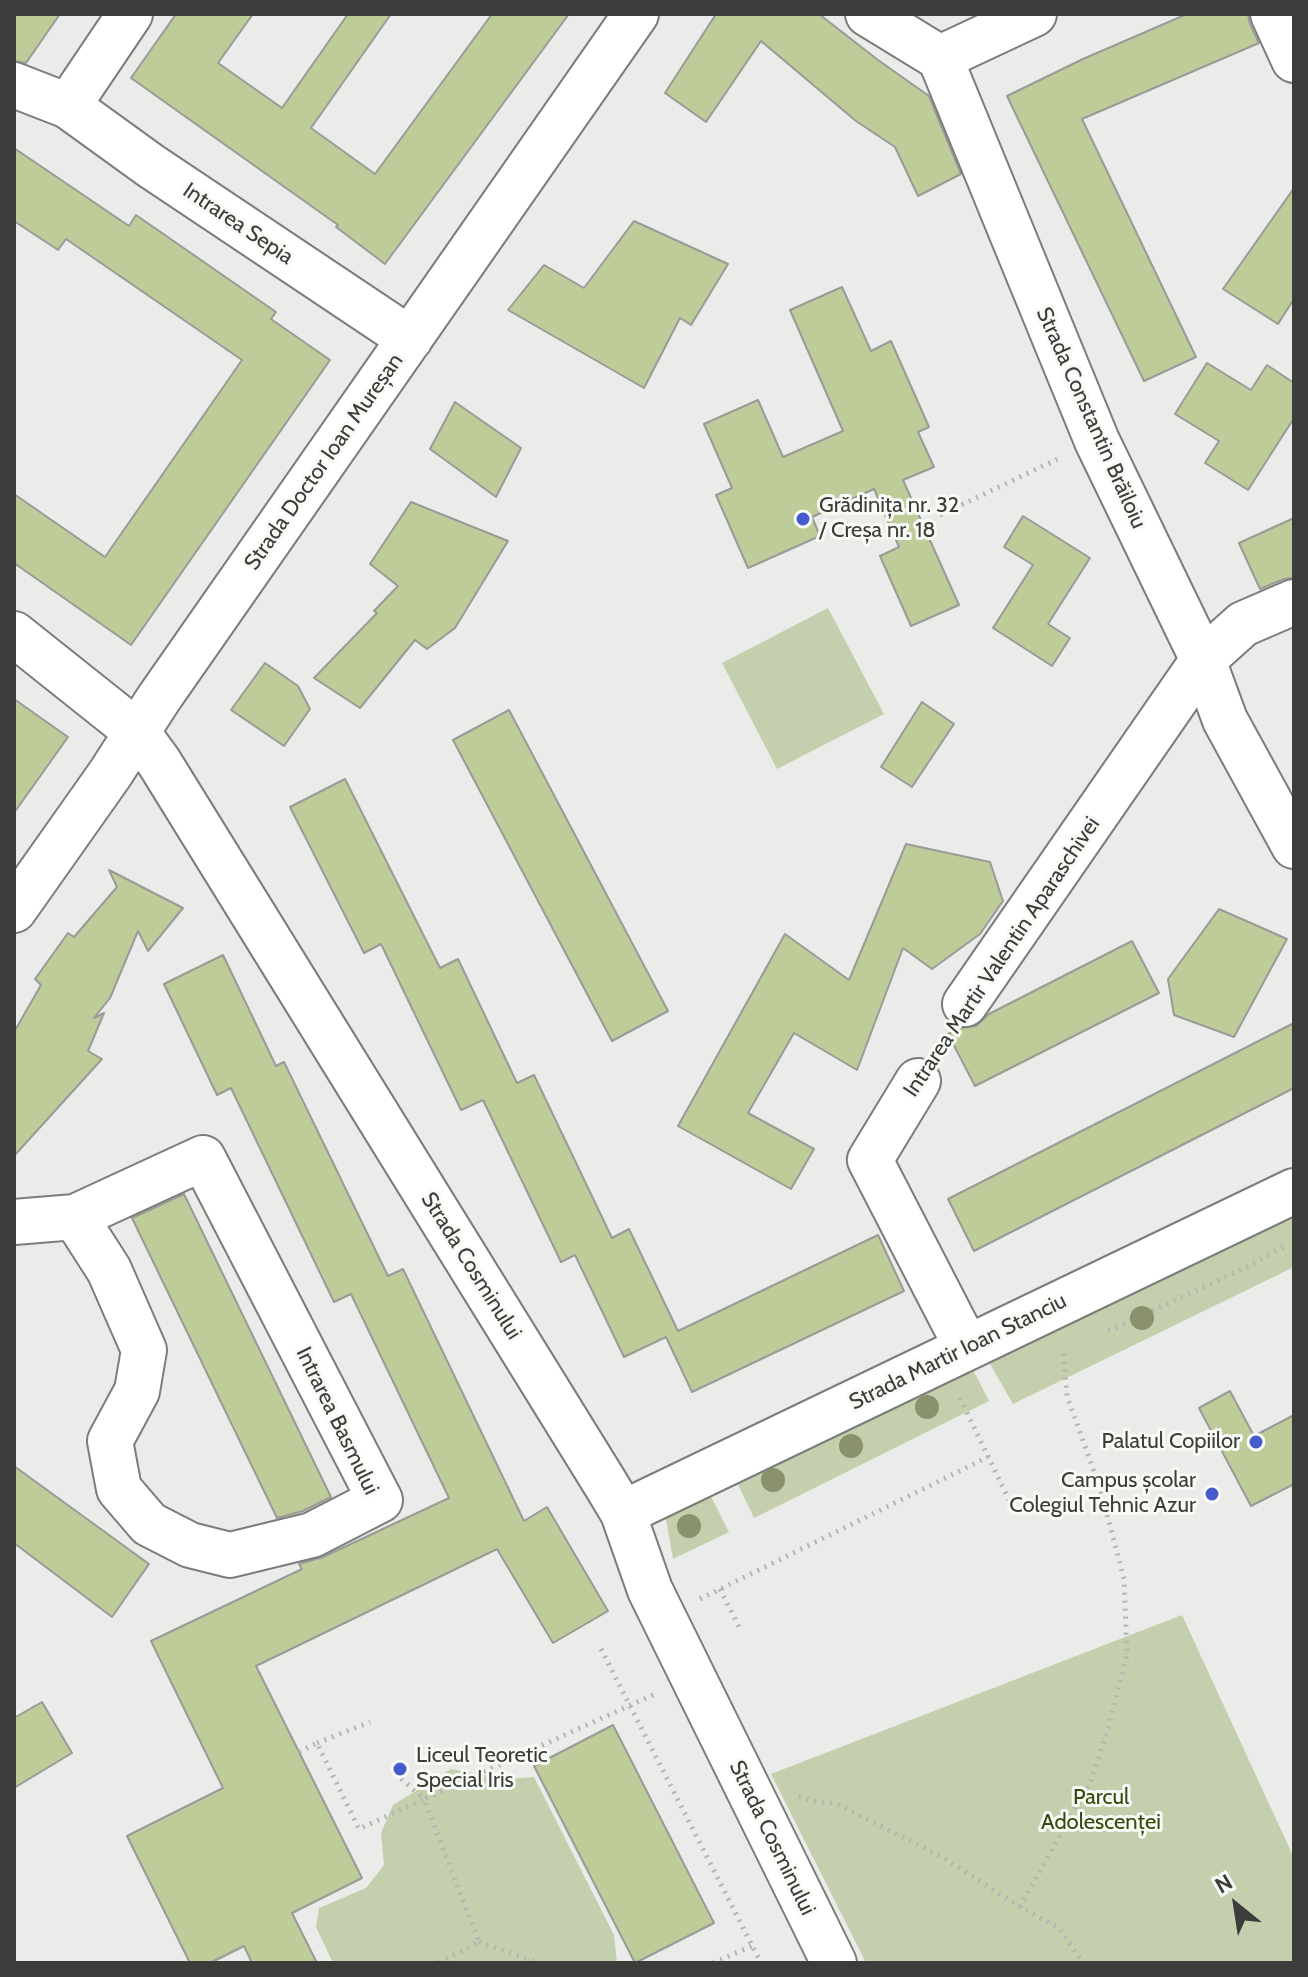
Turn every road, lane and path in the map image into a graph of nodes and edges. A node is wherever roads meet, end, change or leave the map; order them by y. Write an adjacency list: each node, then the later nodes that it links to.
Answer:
1 (130, 14): 9 (street)
2 (636, 14): 10 (street, Strada Doctor Ioan Mureșan)
3 (868, 14): 6 (street)
4 (1034, 14): 6 (street)
5 (1273, 14): 7 (street)
6 (940, 58): 11 (street, Strada Constantin Brăiloiu)
7 (1294, 60)
8 (14, 85): 9 (street, Intrarea Sepia)
9 (68, 106): 10 (street, Intrarea Sepia)
10 (410, 339): 16 (street, Strada Doctor Ioan Mureșan)
11 (1097, 441): 12 (path); 15 (street, Strada Constantin Brăiloiu)
12 (940, 515)
13 (1294, 602): 15 (street, Intrarea Martir Valentin Aparaschivei)
14 (14, 634): 16 (street, Strada Cosminului)
15 (1203, 660): 17 (street, Strada Constantin Brăiloiu); 19 (street, Intrarea Martir Valentin Aparaschivei)
16 (137, 732): 18 (street, Strada Doctor Ioan Mureșan); 28 (street, Strada Cosminului)
17 (1294, 846)
18 (14, 910)
19 (965, 1004)
20 (918, 1081): 25 (street, Intrarea Martir Valentin Aparaschivei)
21 (1294, 1191): 25 (street, Strada Martir Ioan Stanciu)
22 (75, 1217): 22 (street, Intrarea Basmului); 23 (street, Intrarea Basmului)
23 (14, 1222)
24 (1062, 1337): 40 (path)
25 (960, 1367): 26 (path); 28 (street, Strada Martir Ioan Stanciu)
26 (988, 1457): 27 (path); 29 (path)
27 (1009, 1500)
28 (623, 1513): 33 (street, Strada Cosminului)
29 (720, 1589): 30 (path); 31 (path)
30 (696, 1601)
31 (741, 1631)
32 (601, 1649): 42 (path)
33 (693, 1677): 37 (street, Strada Cosminului); 39 (path)
34 (370, 1722): 35 (path)
35 (317, 1743): 36 (path); 39 (path)
36 (299, 1752)
37 (739, 1771): 40 (path); 47 (street, Strada Cosminului)
38 (397, 1775): 39 (path)
39 (424, 1799): 41 (path)
40 (1020, 1907): 48 (path)
41 (479, 1942): 43 (path); 44 (path)
42 (752, 1946): 45 (path); 46 (path)
43 (439, 1963)
44 (539, 1963)
45 (713, 1963)
46 (761, 1963)
47 (834, 1963)
48 (1083, 1963)

